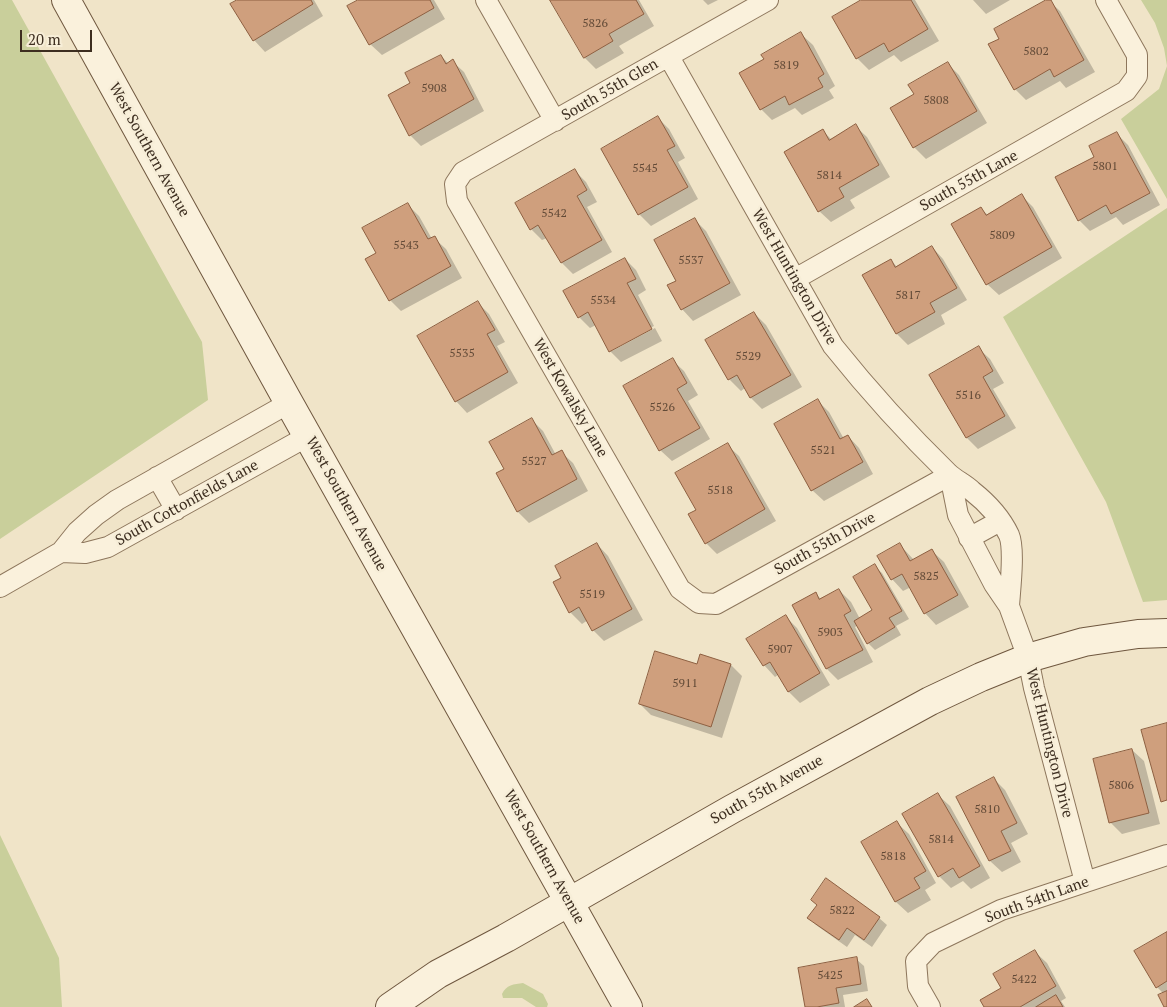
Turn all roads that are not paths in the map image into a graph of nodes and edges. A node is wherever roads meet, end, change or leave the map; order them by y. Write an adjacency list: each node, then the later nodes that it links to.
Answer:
1 (66, 0): 9 (main road, West Southern Avenue)
2 (486, 0): 6 (street)
3 (768, 0): 5 (street, South 55th Glen)
4 (1106, 0): 8 (street, South 55th Lane)
5 (670, 56): 6 (street, South 55th Glen); 8 (street, West Huntington Drive)
6 (555, 121): 7 (street, South 55th Glen)
7 (455, 184): 18 (street, West Kowalsky Lane)
8 (795, 279): 11 (street, West Huntington Drive)
9 (289, 403): 10 (main road, West Southern Avenue); 12 (street)
10 (308, 436): 13 (street, South Cottonfields Lane); 24 (main road, West Southern Avenue)
11 (950, 475): 14 (street, West Huntington Drive); 15 (street, West Huntington Drive); 18 (street, South 55th Drive)
12 (157, 477): 13 (street); 16 (street)
13 (176, 510): 16 (street, South Cottonfields Lane)
14 (1000, 521): 15 (street); 19 (street, West Huntington Drive)
15 (969, 538): 19 (street, West Huntington Drive)
16 (61, 552): 17 (street)
17 (0, 587)
18 (699, 603)
19 (1009, 606): 21 (street, West Huntington Drive)
20 (1167, 633): 21 (main road, South 55th Avenue)
21 (1028, 658): 23 (street, West Huntington Drive); 24 (main road, South 55th Avenue)
22 (1167, 855): 23 (street, South 54th Lane)
23 (1085, 882): 27 (street, South 54th Lane)
24 (569, 901): 25 (main road, South 55th Avenue); 26 (main road, West Southern Avenue)
25 (390, 1007)
26 (628, 1007)
27 (930, 1007)

